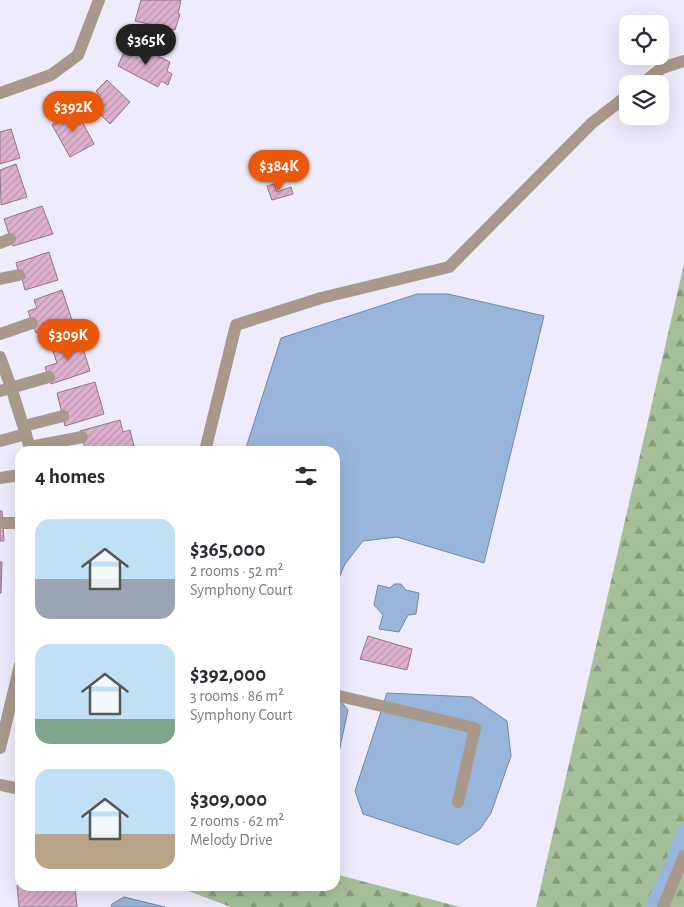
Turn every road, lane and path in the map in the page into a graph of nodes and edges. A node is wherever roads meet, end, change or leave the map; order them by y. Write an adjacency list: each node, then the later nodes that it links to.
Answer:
1 (99, 0): 4 (street)
2 (684, 61): 3 (street)
3 (653, 75)
4 (0, 93)
5 (619, 102): 19 (street)
6 (19, 275): 7 (street)
7 (0, 279)
8 (32, 323): 9 (street)
9 (0, 334)
10 (0, 357): 12 (street)
11 (49, 378): 12 (street)
12 (6, 389): 14 (street)
13 (62, 416): 14 (street)
14 (25, 430): 16 (street); 17 (street)
15 (82, 436): 18 (street)
16 (0, 441)
17 (29, 446)
18 (42, 446)
19 (206, 446)
20 (15, 476): 21 (street)
21 (0, 478)
22 (3, 523): 23 (street)
23 (15, 523)
24 (15, 686): 26 (street)
25 (340, 696): 29 (street)
26 (0, 748)
27 (0, 785): 28 (street)
28 (15, 788)
29 (458, 802)
30 (684, 856): 31 (street)
31 (663, 907)

